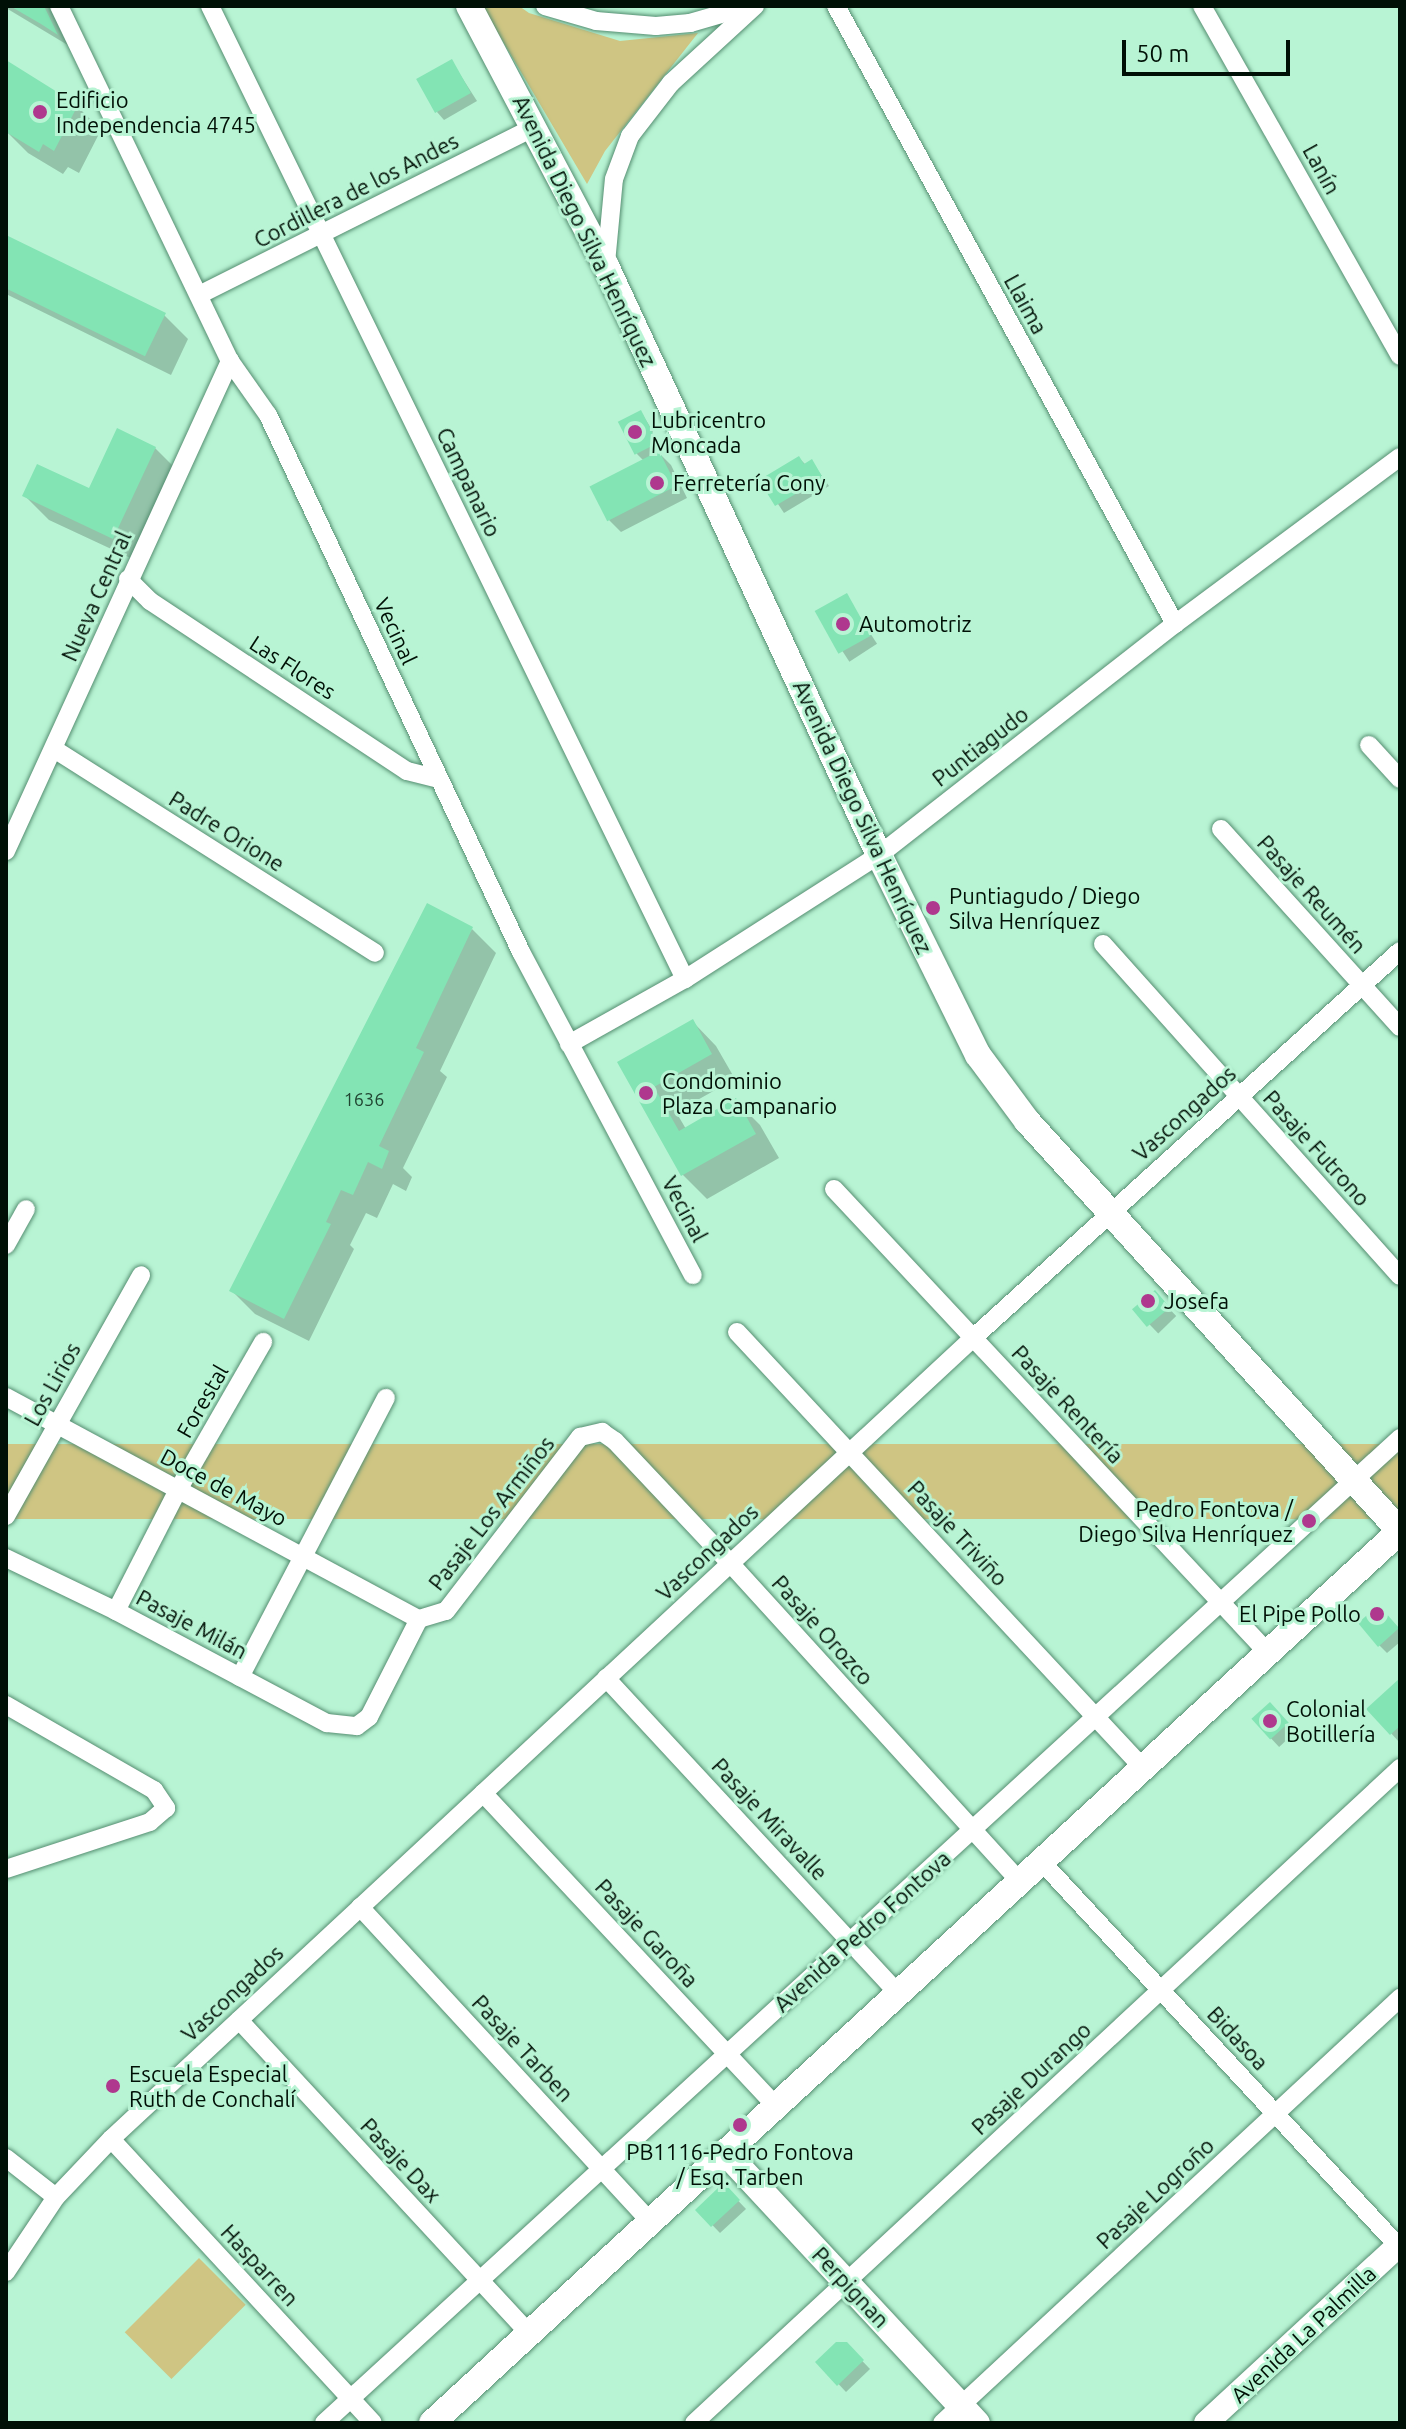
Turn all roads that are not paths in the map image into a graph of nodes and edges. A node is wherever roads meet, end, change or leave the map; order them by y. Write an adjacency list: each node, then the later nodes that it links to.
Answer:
1 (59, 6): 11 (street, Vecinal)
2 (210, 6): 9 (street, Campanario)
3 (469, 6): 8 (main road, Avenida Diego Silva Henríquez)
4 (545, 6): 5 (street)
5 (752, 6): 10 (street)
6 (836, 6): 16 (street, Llaima)
7 (1202, 6): 12 (street, Lanín)
8 (534, 127): 9 (street, Cordillera de los Andes); 10 (main road, Avenida Diego Silva Henríquez)
9 (321, 234): 11 (street, Cordillera de los Andes); 27 (street, Campanario)
10 (606, 266): 23 (main road, Avenida Diego Silva Henríquez)
11 (199, 295): 13 (street, Vecinal)
12 (1400, 356)
13 (230, 361): 15 (street, Nueva Central); 19 (street, Vecinal)
14 (1400, 457): 16 (street, Puntiagudo)
15 (128, 579): 18 (street, Nueva Central); 19 (street, Las Flores)
16 (1175, 624): 23 (street, Puntiagudo)
17 (1369, 745): 20 (street)
18 (54, 749): 22 (street, Nueva Central); 26 (street, Padre Orione)
19 (439, 779): 30 (street, Vecinal)
20 (1400, 779)
21 (1221, 829): 28 (street, Pasaje Reumén)
22 (6, 851)
23 (879, 855): 27 (street, Puntiagudo); 34 (main road, Avenida Diego Silva Henríquez)
24 (1103, 944): 31 (street, Pasaje Futrono)
25 (1400, 951): 28 (street, Vascongados)
26 (375, 953)
27 (685, 979): 30 (street, Puntiagudo)
28 (1362, 985): 29 (street, Pasaje Reumén); 31 (street, Vascongados)
29 (1400, 1027)
30 (569, 1044): 37 (street, Vecinal)
31 (1239, 1096): 34 (street, Vascongados); 38 (street, Pasaje Futrono)
32 (834, 1189): 40 (street, Pasaje Rentería)
33 (26, 1209): 35 (street)
34 (1110, 1211): 40 (street, Vascongados); 48 (main road, Avenida Diego Silva Henríquez)
35 (6, 1245)
36 (141, 1275): 44 (street, Los Lirios)
37 (693, 1275)
38 (1400, 1276)
39 (737, 1332): 47 (street, Pasaje Triviño)
40 (973, 1338): 47 (street, Vascongados); 55 (street, Pasaje Rentería)
41 (263, 1342): 49 (street, Forestal)
42 (6, 1397): 44 (street, Doce de Mayo)
43 (386, 1398): 52 (street)
44 (57, 1425): 49 (street, Doce de Mayo); 50 (street, Los Lirios)
45 (580, 1437): 54 (street, Pasaje Orozco); 57 (street, Pasaje Los Armiños)
46 (1400, 1438): 48 (street, Avenida Pedro Fontova)
47 (849, 1452): 54 (street, Vascongados); 62 (street, Pasaje Triviño)
48 (1354, 1480): 51 (main road, Avenida Diego Silva Henríquez); 55 (street, Avenida Pedro Fontova)
49 (178, 1490): 52 (street, Doce de Mayo); 56 (street, Forestal)
50 (6, 1516)
51 (1400, 1531): 58 (main road)
52 (302, 1556): 57 (street, Doce de Mayo); 59 (street)
53 (6, 1558): 56 (street, Pasaje Milán)
54 (730, 1563): 60 (street, Vascongados); 66 (street, Pasaje Orozco)
55 (1221, 1602): 58 (street, Pasaje Rentería); 62 (street, Avenida Pedro Fontova)
56 (116, 1611): 59 (street, Pasaje Milán)
57 (419, 1619): 59 (street, Pasaje Milán)
58 (1268, 1653): 63 (main road)
59 (240, 1677)
60 (606, 1678): 65 (street, Vascongados); 71 (street, Pasaje Miravalle)
61 (6, 1705): 68 (street)
62 (1096, 1717): 63 (street, Pasaje Triviño); 66 (street, Avenida Pedro Fontova)
63 (1143, 1768): 67 (main road)
64 (1400, 1768): 72 (street, Pasaje Durango)
65 (483, 1793): 70 (street, Vascongados); 76 (street, Pasaje Garoña)
66 (973, 1829): 69 (street, Pasaje Orozco); 71 (street, Avenida Pedro Fontova)
67 (1041, 1861): 69 (main road); 72 (street, Bidasoa)
68 (6, 1869)
69 (1019, 1881): 73 (main road)
70 (360, 1907): 75 (street, Vascongados); 82 (street, Pasaje Tarben)
71 (850, 1942): 73 (street, Pasaje Miravalle); 76 (street, Avenida Pedro Fontova)
72 (1161, 1990): 78 (street, Bidasoa); 89 (street, Pasaje Durango)
73 (898, 1993): 77 (main road)
74 (1400, 1998): 78 (street, Pasaje Logroño)
75 (239, 2020): 79 (street, Vascongados); 88 (street, Pasaje Dax)
76 (727, 2054): 77 (street, Pasaje Garoña); 82 (street, Avenida Pedro Fontova)
77 (775, 2105): 80 (main road)
78 (1276, 2114): 85 (street, Bidasoa); 92 (street, Pasaje Logroño)
79 (111, 2139): 83 (street, Vascongados); 91 (street, Hasparren)
80 (725, 2152): 84 (main road); 89 (main road, Perpignan)
81 (6, 2158): 83 (street)
82 (602, 2169): 84 (street, Pasaje Tarben); 88 (street, Avenida Pedro Fontova)
83 (56, 2197): 86 (street, Vascongados)
84 (650, 2221): 90 (main road)
85 (1399, 2246): 97 (street, Avenida La Palmilla)
86 (11, 2250): 87 (street, Vascongados)
87 (6, 2272)
88 (480, 2281): 90 (street, Pasaje Dax); 91 (street, Avenida Pedro Fontova)
89 (846, 2282): 92 (main road, Perpignan); 96 (street, Pasaje Durango)
90 (529, 2333): 95 (main road)
91 (351, 2399): 93 (street, Avenida Pedro Fontova); 94 (street, Hasparren)
92 (960, 2417)
93 (324, 2423)
94 (373, 2423)
95 (432, 2423)
96 (694, 2423)
97 (1206, 2423)

